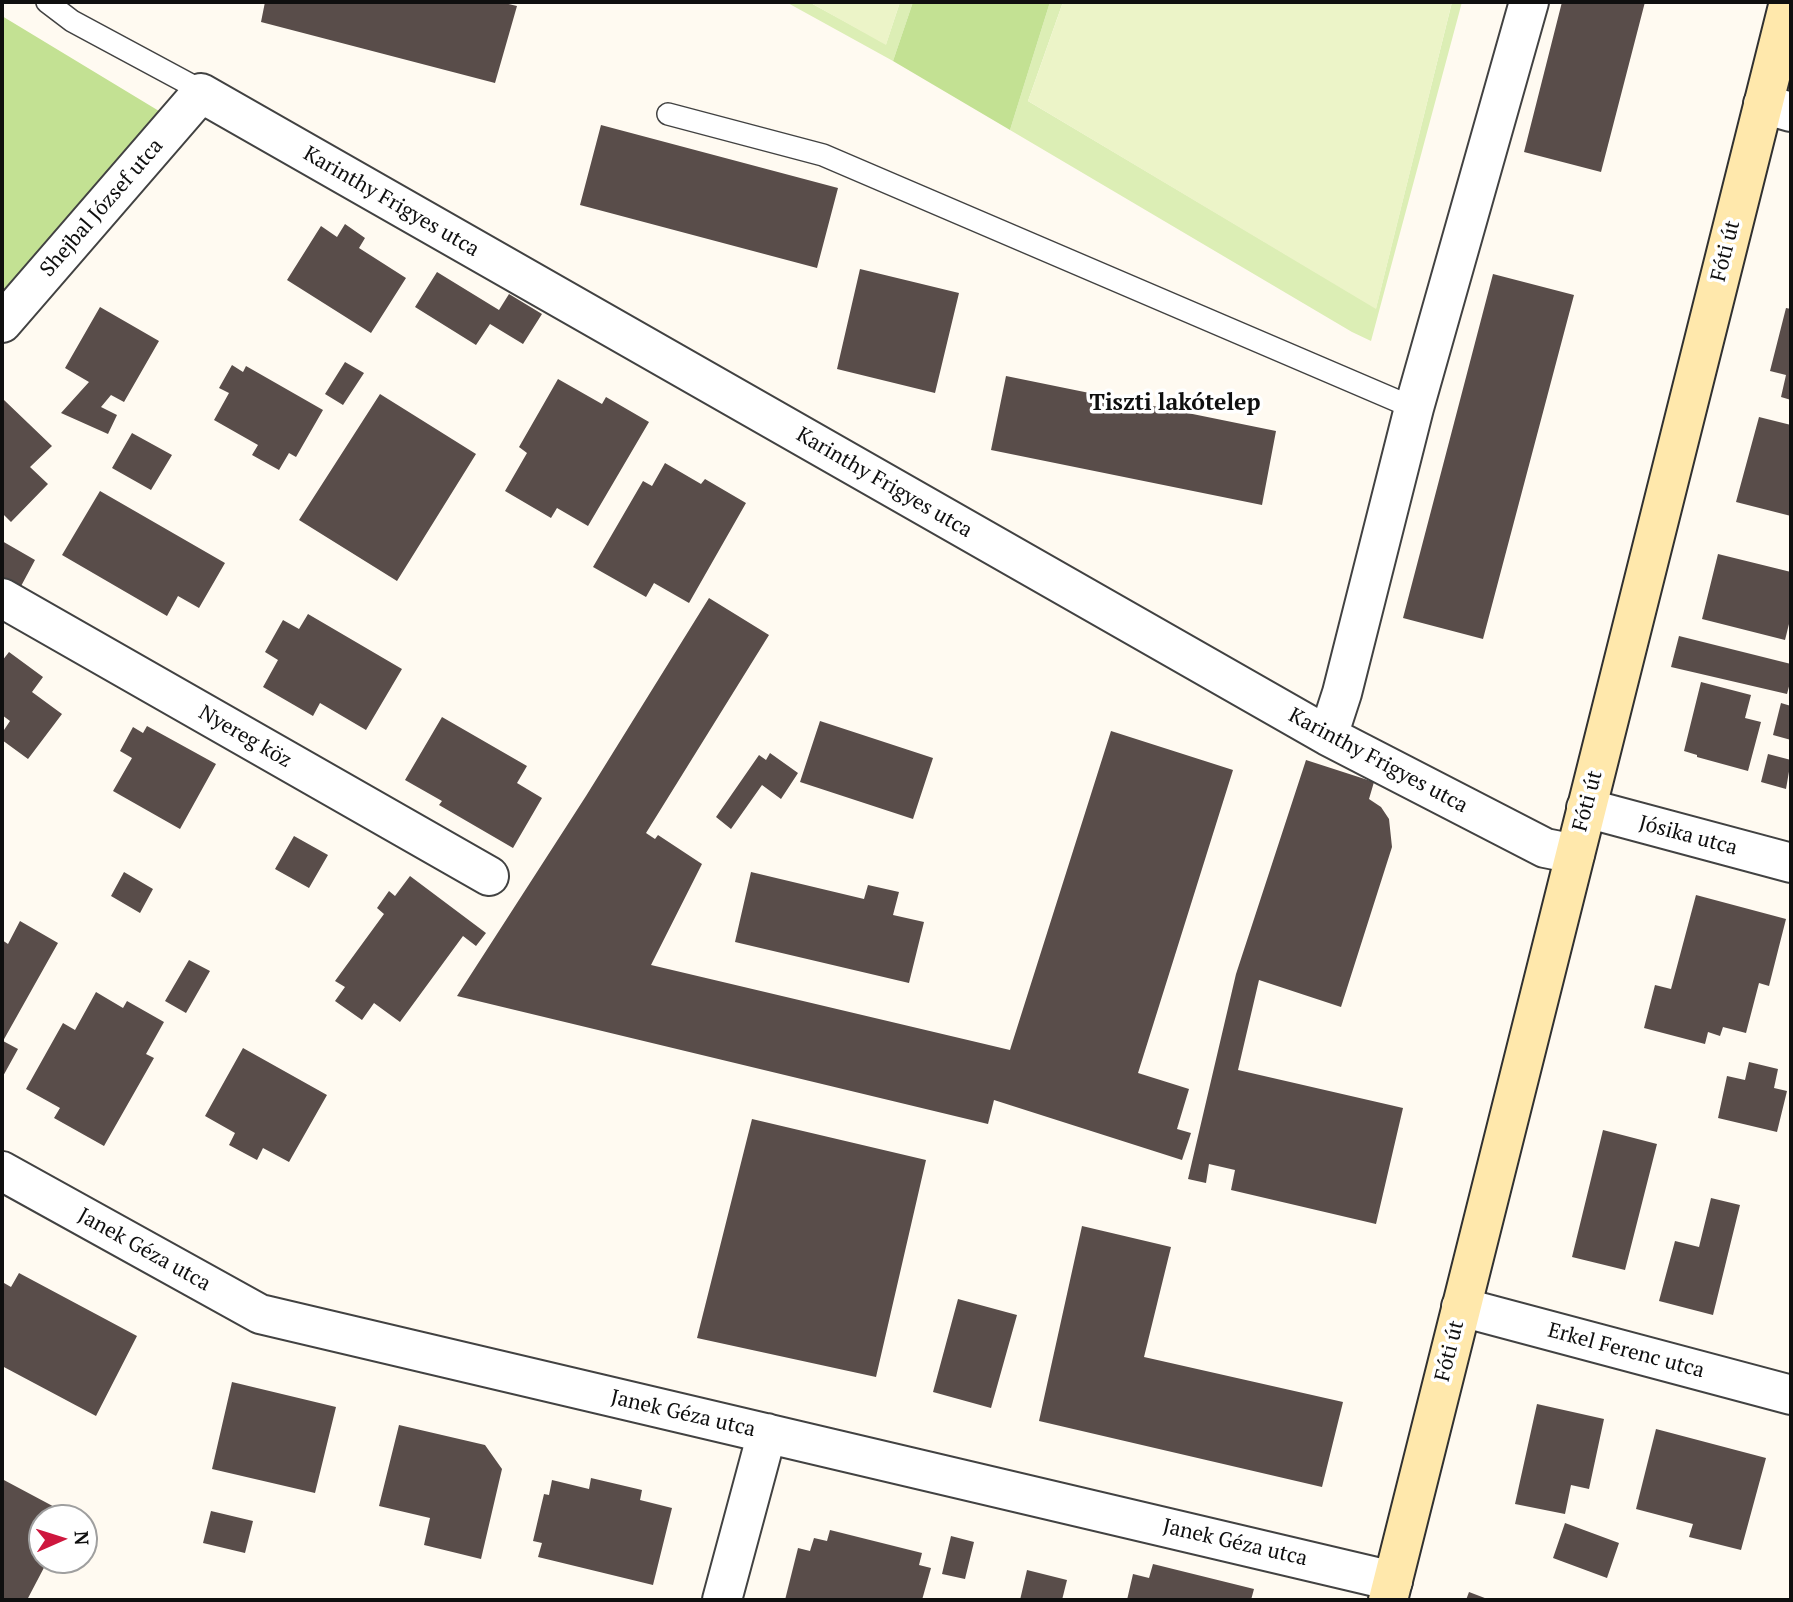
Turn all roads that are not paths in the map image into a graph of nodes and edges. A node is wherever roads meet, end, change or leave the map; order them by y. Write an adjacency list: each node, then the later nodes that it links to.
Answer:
1 (47, 2): 4 (lane)
2 (1530, 2): 8 (street)
3 (1789, 2): 5 (main road, Fóti út)
4 (196, 89): 7 (street, Shejbal József utca); 10 (street, Karinthy Frigyes utca)
5 (1777, 108): 11 (main road, Fóti út)
6 (668, 114): 8 (lane)
7 (2, 323)
8 (1414, 408): 10 (street)
9 (2, 598): 14 (street, Nyereg köz)
10 (1328, 736): 12 (street, Karinthy Frigyes utca)
11 (1586, 808): 12 (main road, Fóti út); 13 (street, Jósika utca)
12 (1575, 854): 16 (main road, Fóti út)
13 (1791, 863)
14 (489, 876)
15 (2, 1171): 18 (street, Janek Géza utca)
16 (1461, 1307): 17 (street, Erkel Ferenc utca); 19 (main road, Fóti út)
17 (1791, 1395)
18 (767, 1433): 19 (street, Janek Géza utca); 20 (street)
19 (1391, 1590)
20 (722, 1600)

